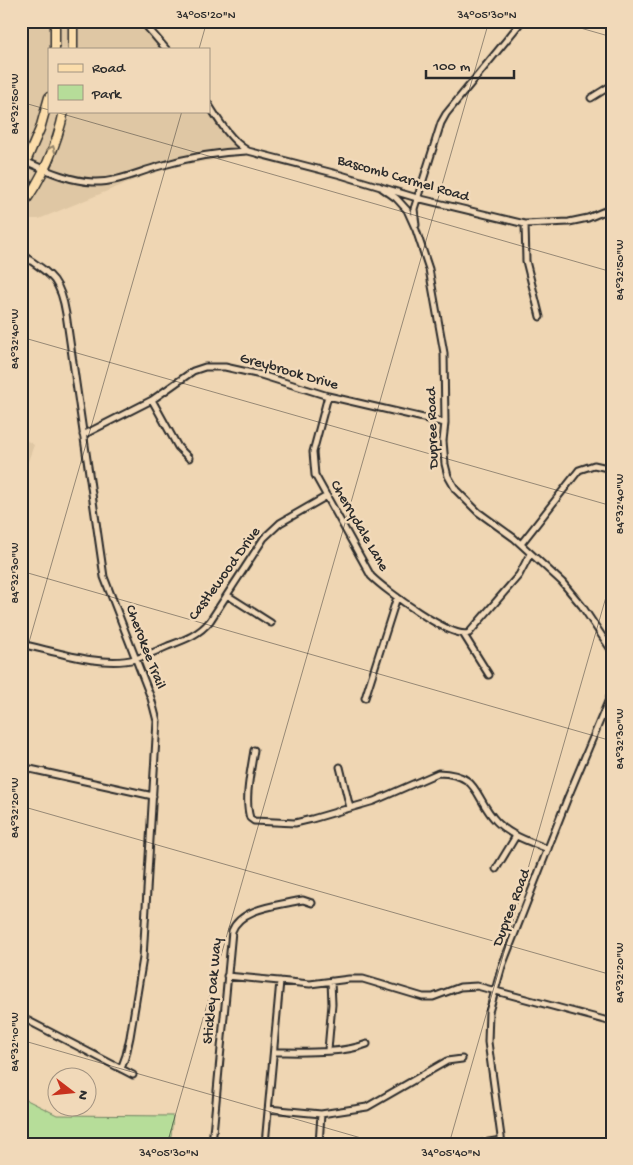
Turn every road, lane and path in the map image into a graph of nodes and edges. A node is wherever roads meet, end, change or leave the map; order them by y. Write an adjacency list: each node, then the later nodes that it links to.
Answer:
1 (54, 21): 5 (main road)
2 (73, 21): 6 (main road)
3 (142, 21): 7 (street)
4 (522, 22): 19 (street, Dupree Road)
5 (55, 48)
6 (73, 48)
7 (165, 48)
8 (612, 85): 9 (street)
9 (590, 98)
10 (48, 101): 14 (main road)
11 (210, 106): 13 (street, Bascomb Carmel Road)
12 (64, 112): 15 (main road, one-way to 12)
13 (248, 151): 15 (street); 17 (street, Bascomb Carmel Road)
14 (27, 162): 15 (street); 16 (main road)
15 (44, 169): 20 (main road)
16 (21, 174)
17 (379, 186): 18 (street, Bascomb Carmel Road); 22 (street, Dupree Road)
18 (411, 196): 19 (street, Bascomb Carmel Road); 22 (street)
19 (417, 198): 23 (street, Bascomb Carmel Road); 24 (street, Dupree Road)
20 (21, 207)
21 (612, 208): 23 (street, Bascomb Carmel Road)
22 (407, 210): 24 (street, Dupree Road)
23 (525, 224): 26 (street)
24 (416, 230): 29 (street, Dupree Road)
25 (21, 254): 30 (street, Cherokee Trail)
26 (540, 317)
27 (328, 396): 28 (street, Greybrook Drive); 29 (street, Greybrook Drive); 33 (street, Cherrydale Lane)
28 (152, 400): 30 (street, Greybrook Drive); 31 (street)
29 (445, 423): 34 (street, Dupree Road)
30 (83, 435): 42 (street, Cherokee Trail)
31 (189, 458)
32 (612, 469): 34 (street)
33 (327, 496): 36 (street, Castlewood Drive); 37 (street, Cherrydale Lane)
34 (521, 544): 35 (street, Dupree Road)
35 (530, 554): 39 (street); 41 (street, Dupree Road)
36 (227, 595): 38 (street); 42 (street, Castlewood Drive)
37 (397, 597): 39 (street, Cherrydale Lane); 45 (street)
38 (271, 622)
39 (464, 635): 43 (street)
40 (21, 644): 42 (street, Castlewood Drive)
41 (612, 650)
42 (136, 659): 49 (street, Cherokee Trail)
43 (489, 675)
44 (612, 692): 52 (street, Dupree Road)
45 (365, 698)
46 (254, 750): 50 (street)
47 (21, 767): 49 (street)
48 (340, 767): 50 (street)
49 (153, 796): 65 (street, Cherokee Trail)
50 (350, 808): 51 (street)
51 (516, 836): 52 (street); 53 (street)
52 (548, 849): 58 (street, Dupree Road)
53 (496, 869)
54 (312, 904): 55 (street, Stickley Oak Way)
55 (227, 976): 56 (street); 70 (street, Stickley Oak Way)
56 (280, 981): 57 (street); 63 (street)
57 (330, 981): 58 (street); 62 (street)
58 (494, 990): 60 (street); 69 (street, Dupree Road)
59 (21, 1017): 65 (street)
60 (612, 1022)
61 (367, 1044): 62 (street)
62 (328, 1050): 63 (street)
63 (274, 1052): 67 (street)
64 (462, 1059): 68 (street)
65 (121, 1069): 66 (street)
66 (133, 1075)
67 (268, 1110): 68 (street); 71 (street)
68 (321, 1114): 72 (street)
69 (502, 1142): 73 (street)
70 (212, 1144)
71 (265, 1144)
72 (319, 1144)
73 (478, 1144)

